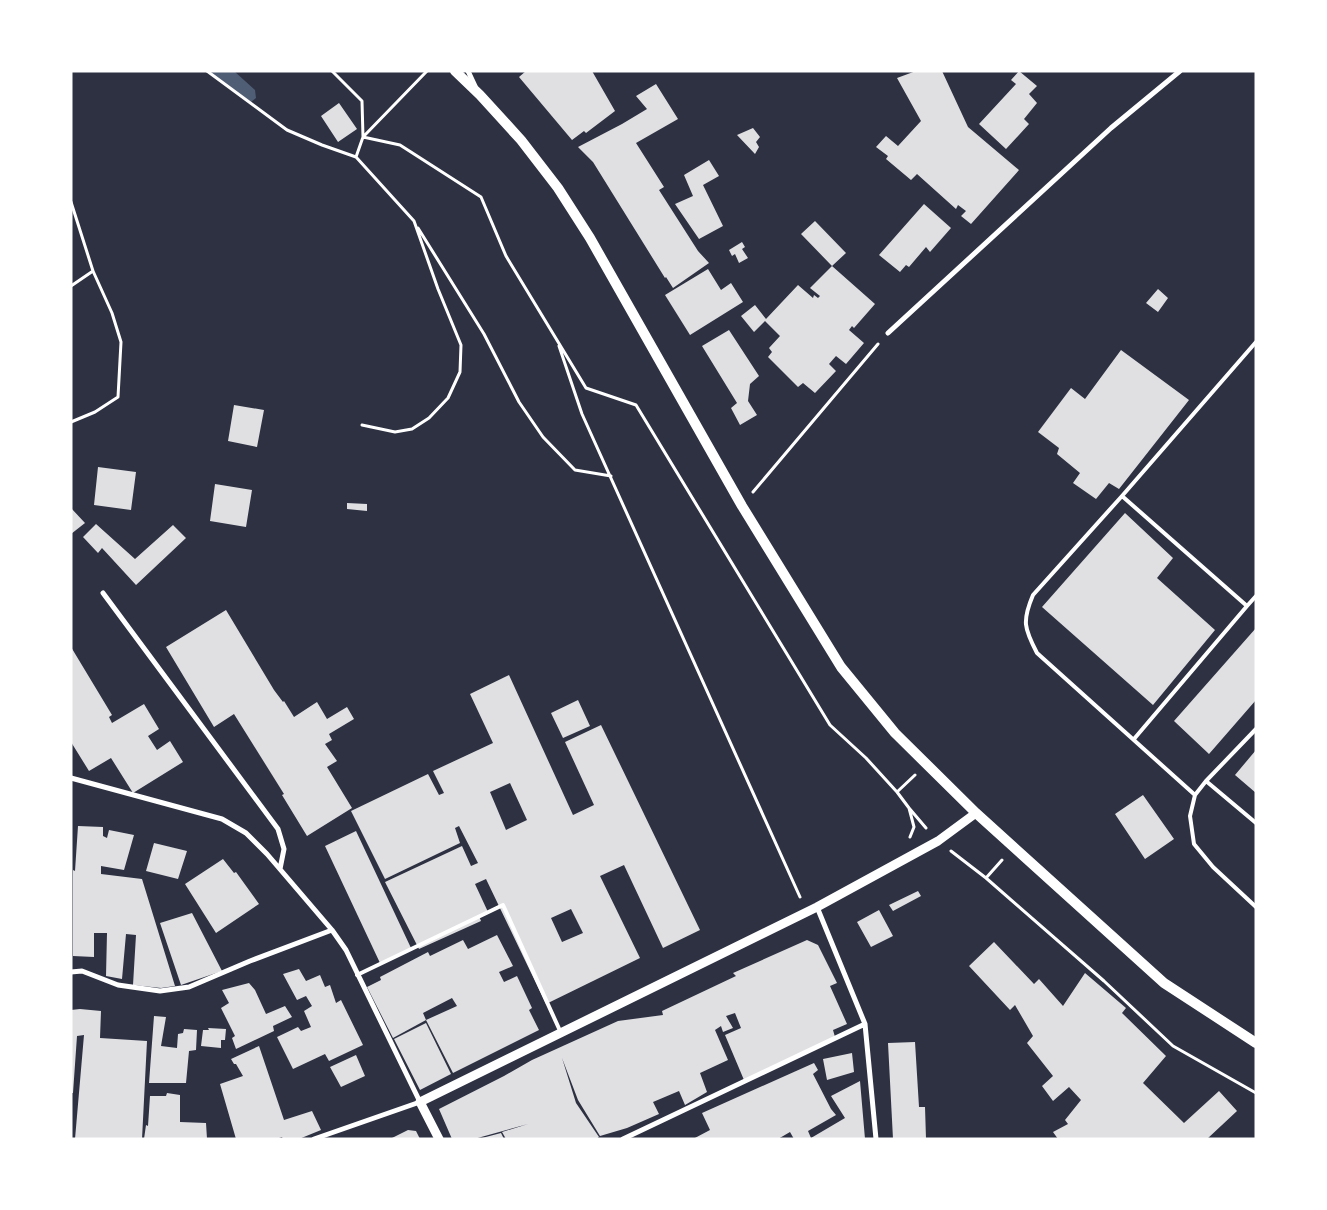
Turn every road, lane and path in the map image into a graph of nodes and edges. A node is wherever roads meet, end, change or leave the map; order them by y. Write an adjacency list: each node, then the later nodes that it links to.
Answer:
1 (207, 71): 9 (path)
2 (332, 71): 8 (path)
3 (427, 71): 8 (path)
4 (455, 71): 7 (main road)
5 (468, 71): 7 (street)
6 (1180, 71): 14 (street)
7 (480, 95): 21 (main road)
8 (363, 138): 9 (path); 15 (path)
9 (356, 158): 11 (path)
10 (71, 202): 12 (path)
11 (414, 221): 18 (path); 19 (path)
12 (93, 271): 13 (path); 17 (path)
13 (71, 286)
14 (888, 333): 21 (path)
15 (556, 339): 19 (path); 30 (path)
16 (1256, 342): 20 (lane)
17 (71, 422)
18 (362, 425)
19 (611, 476): 36 (path)
20 (1122, 496): 24 (lane); 26 (lane)
21 (742, 506): 31 (main road)
22 (103, 593): 35 (street)
23 (1256, 596): 24 (lane)
24 (1247, 606): 26 (lane)
25 (1256, 728): 28 (lane)
26 (1134, 740): 29 (lane)
27 (71, 778): 35 (street)
28 (1206, 781): 29 (lane); 32 (lane)
29 (1195, 795): 38 (lane)
30 (909, 808): 33 (path); 34 (path)
31 (976, 813): 33 (street); 44 (main road)
32 (1256, 823)
33 (938, 841): 37 (street); 45 (path)
34 (907, 844)
35 (280, 869): 39 (street)
36 (802, 901)
37 (818, 907): 42 (street); 43 (street)
38 (1256, 907)
39 (332, 930): 40 (street); 41 (street)
40 (71, 972)
41 (357, 975): 43 (lane); 46 (street)
42 (865, 1024): 49 (street); 50 (street)
43 (561, 1034): 46 (street)
44 (1256, 1043)
45 (1256, 1093)
46 (420, 1102): 47 (street); 48 (street)
47 (314, 1139)
48 (439, 1139)
49 (623, 1139)
50 (876, 1139)

